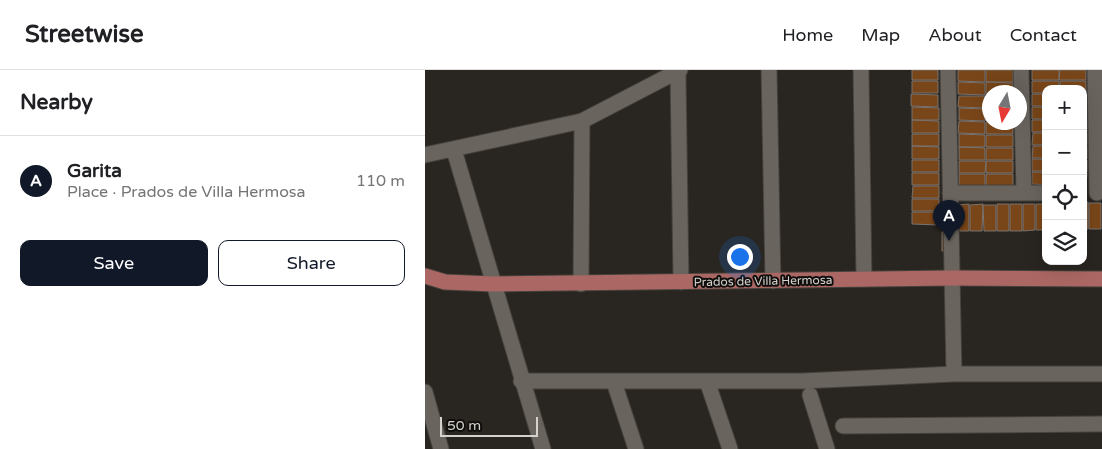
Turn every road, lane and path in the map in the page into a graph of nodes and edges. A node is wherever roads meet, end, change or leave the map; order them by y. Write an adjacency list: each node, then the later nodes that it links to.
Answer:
1 (769, 70): 18 (street)
2 (861, 70): 16 (street)
3 (948, 70): 10 (street)
4 (1021, 70): 11 (street)
5 (1095, 70): 13 (street)
6 (679, 71): 7 (street); 20 (street)
7 (582, 121): 8 (street); 22 (street)
8 (454, 150): 9 (street); 21 (street)
9 (425, 155)
10 (950, 193): 11 (street); 15 (street)
11 (1024, 193): 12 (street)
12 (1042, 193)
13 (1094, 193)
14 (425, 276): 19 (main road, Prados de Villa Hermosa)
15 (952, 278): 16 (main road, Prados de Villa Hermosa); 17 (main road, Prados de Villa Hermosa); 24 (street)
16 (864, 279): 18 (main road, Prados de Villa Hermosa)
17 (1102, 279)
18 (773, 281): 20 (main road, Prados de Villa Hermosa)
19 (445, 282): 21 (main road, Prados de Villa Hermosa); 23 (main road)
20 (681, 282): 22 (main road, Prados de Villa Hermosa)
21 (493, 284): 22 (main road, Prados de Villa Hermosa); 26 (street)
22 (581, 284)
23 (425, 286)
24 (954, 374): 25 (street); 27 (street)
25 (1102, 374)
26 (521, 381): 28 (street); 34 (street)
27 (707, 381): 28 (street); 36 (street)
28 (614, 382): 35 (street)
29 (425, 392): 33 (street)
30 (810, 395): 37 (street)
31 (1102, 424): 32 (street)
32 (843, 426)
33 (441, 449)
34 (543, 449)
35 (636, 449)
36 (730, 449)
37 (827, 449)

